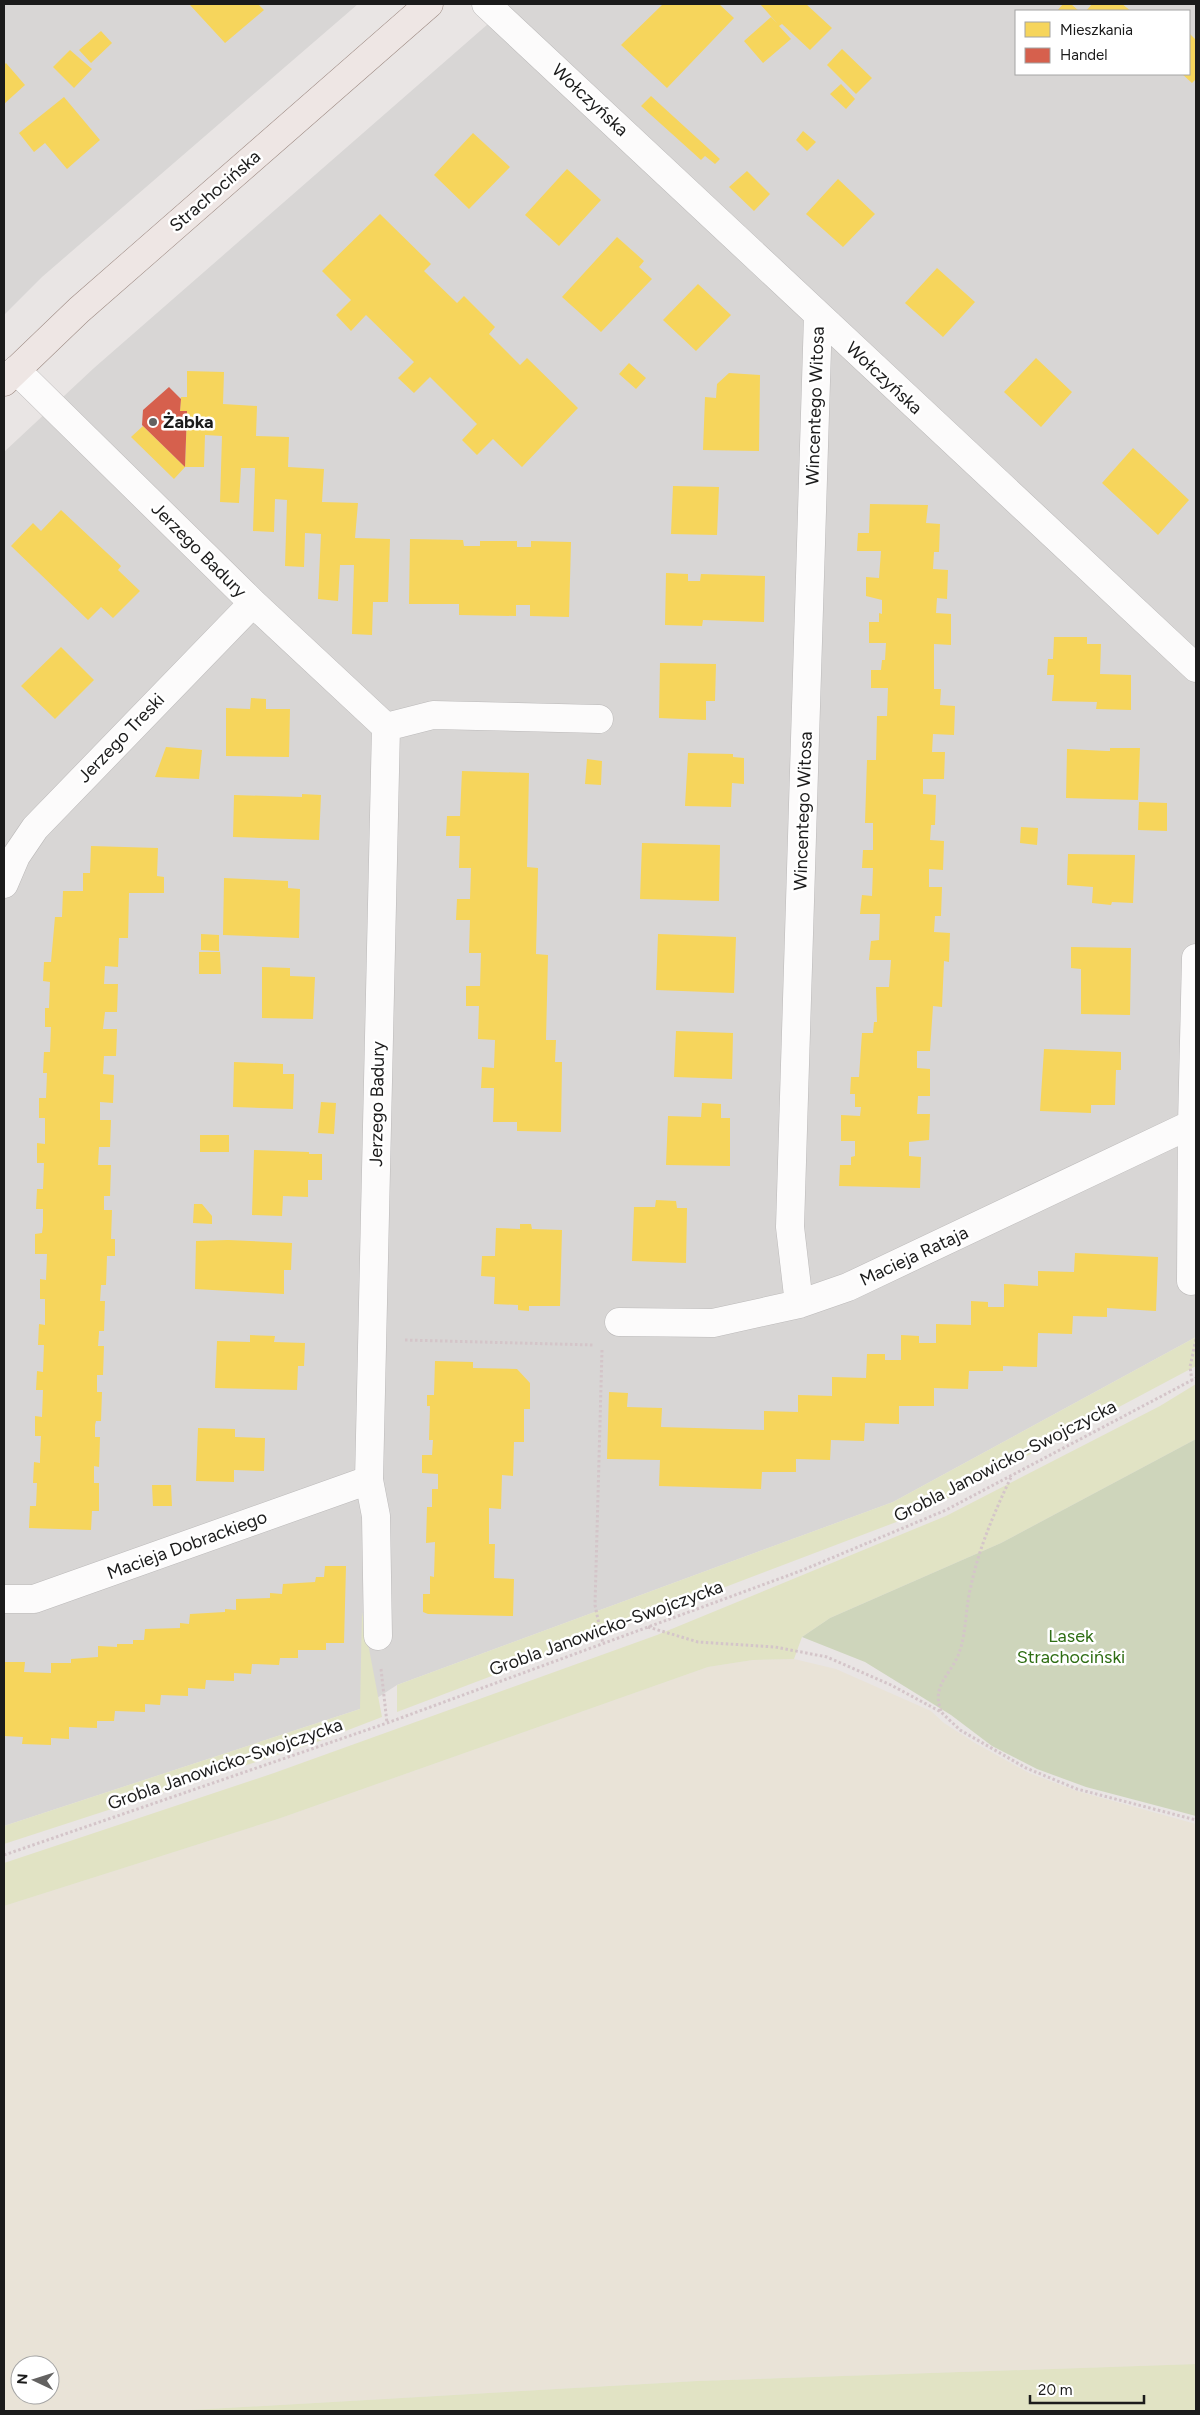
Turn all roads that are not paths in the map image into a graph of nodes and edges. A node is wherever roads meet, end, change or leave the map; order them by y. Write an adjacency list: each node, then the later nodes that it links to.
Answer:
1 (430, 4): 4 (main road, Strachocińska)
2 (486, 4): 3 (street, Wołczyńska)
3 (818, 316): 6 (street, Wołczyńska); 13 (street, Wincentego Witosa)
4 (10, 376): 5 (street, Jerzego Badury)
5 (253, 603): 8 (street, Jerzego Badury); 9 (street, Jerzego Treski)
6 (1196, 668)
7 (599, 719): 8 (street)
8 (386, 727): 15 (street, Jerzego Badury)
9 (4, 884)
10 (1196, 958): 11 (street)
11 (1192, 1124): 12 (street); 13 (street, Macieja Rataja)
12 (1191, 1281)
13 (799, 1304): 14 (street, Macieja Rataja)
14 (619, 1322)
15 (368, 1480): 16 (street, Macieja Dobrackiego); 17 (street, Jerzego Badury)
16 (4, 1599)
17 (378, 1636)

